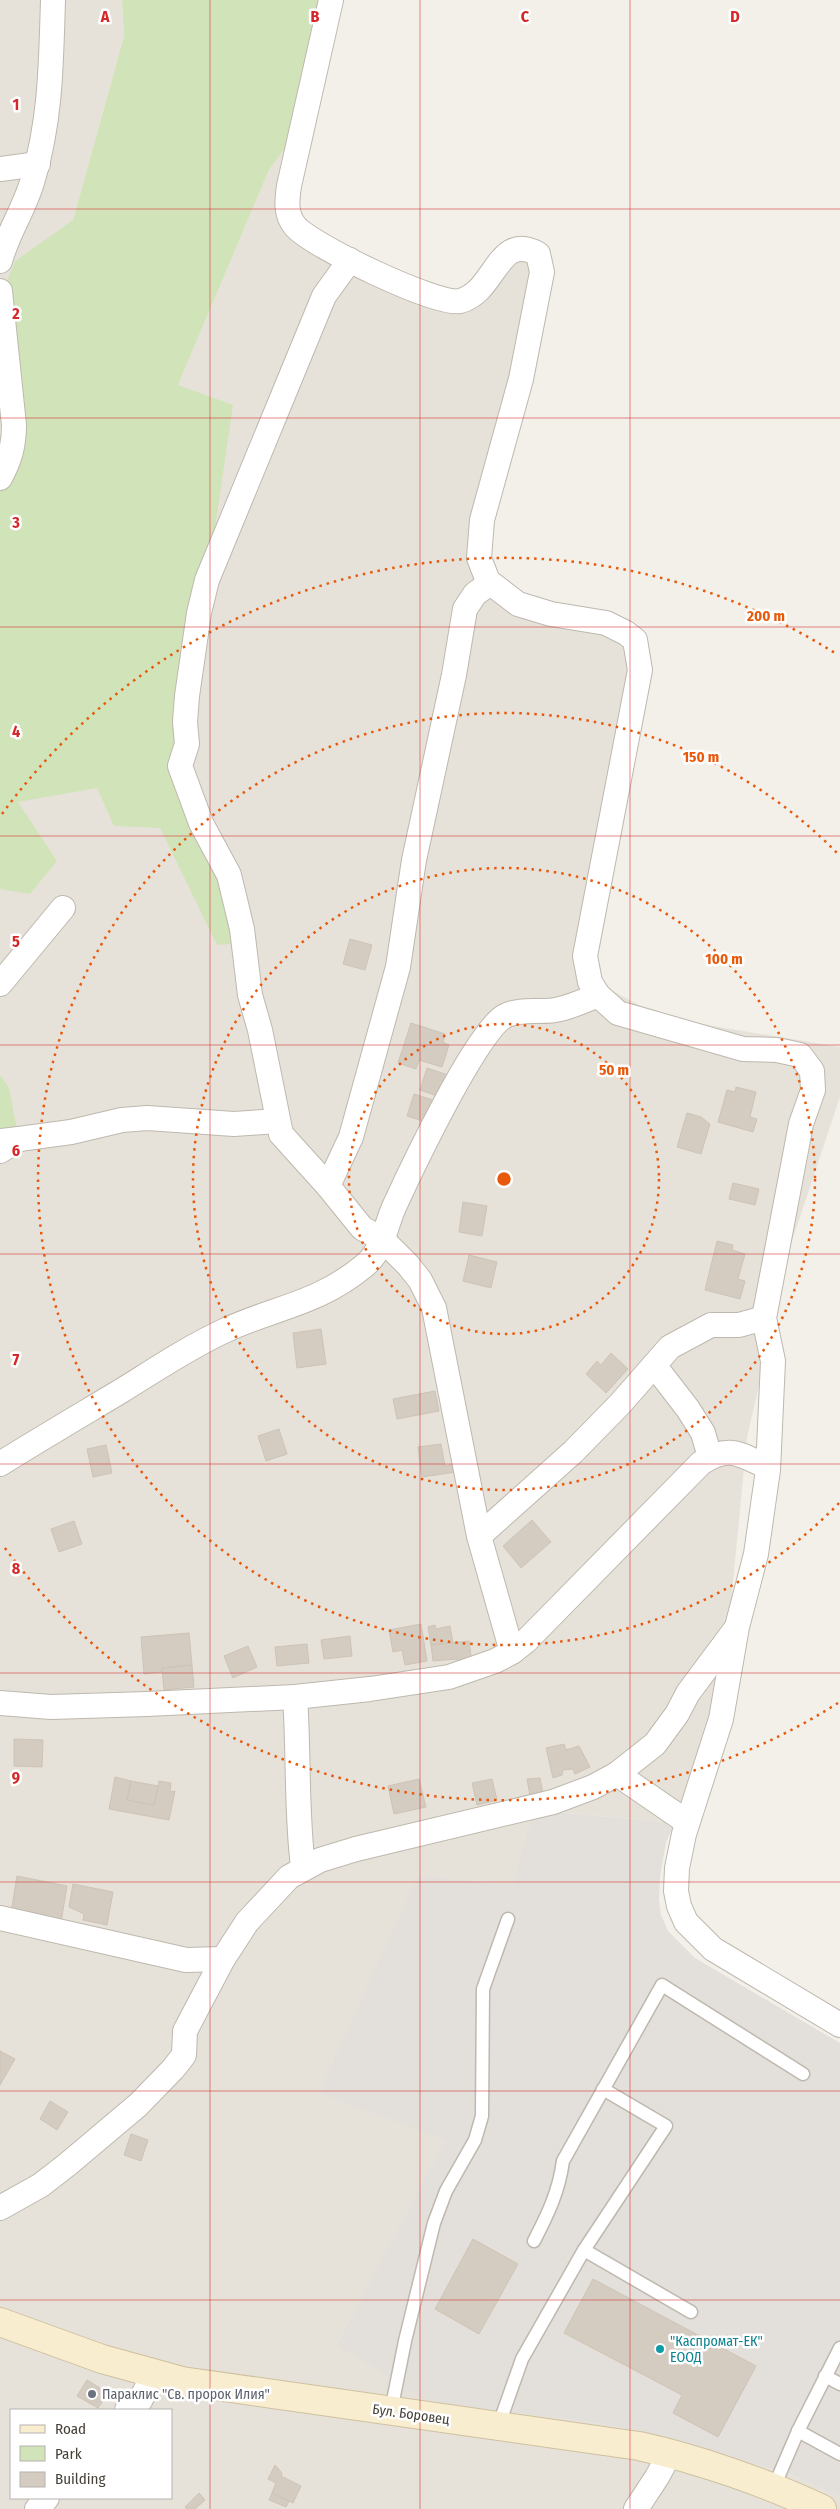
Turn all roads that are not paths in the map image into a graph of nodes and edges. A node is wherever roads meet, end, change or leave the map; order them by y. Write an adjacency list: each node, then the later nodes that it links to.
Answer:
1 (53, 0): 3 (street)
2 (331, 0): 5 (street)
3 (38, 164): 4 (street); 6 (street)
4 (0, 168)
5 (350, 260): 9 (street); 13 (street)
6 (0, 261)
7 (0, 291): 8 (street)
8 (0, 478)
9 (490, 583): 12 (street); 15 (street)
10 (63, 908): 11 (street)
11 (0, 984)
12 (598, 995): 16 (street); 17 (street)
13 (278, 1121): 14 (street); 15 (street)
14 (6, 1144)
15 (328, 1186): 16 (street)
16 (383, 1240): 20 (street); 22 (street)
17 (764, 1318): 18 (street); 21 (street)
18 (654, 1365): 19 (street); 22 (street)
19 (710, 1457): 21 (street); 24 (street)
20 (0, 1464)
21 (768, 1467): 23 (street)
22 (479, 1536): 24 (street)
23 (737, 1627): 27 (street); 28 (street)
24 (512, 1652): 25 (street)
25 (295, 1698): 26 (street); 29 (street)
26 (0, 1703)
27 (617, 1774): 28 (street); 29 (street)
28 (688, 1822): 33 (street)
29 (303, 1867): 32 (street)
30 (0, 1918): 32 (street)
31 (508, 1918): 46 (lane)
32 (223, 1959): 36 (street)
33 (840, 2025)
34 (803, 2074): 35 (lane)
35 (603, 2089): 37 (lane); 38 (lane)
36 (0, 2208)
37 (534, 2241)
38 (584, 2250): 39 (lane); 47 (lane)
39 (690, 2312)
40 (0, 2322): 42 (street, Бул. Боровец)
41 (840, 2348): 43 (lane)
42 (153, 2375): 45 (street); 46 (street, Бул. Боровец)
43 (825, 2376): 44 (lane); 48 (lane)
44 (840, 2384)
45 (128, 2409)
46 (391, 2411): 47 (street, Бул. Боровец)
47 (498, 2427): 49 (street, Бул. Боровец)
48 (798, 2431): 50 (lane); 51 (lane)
49 (670, 2453): 51 (street, Бул. Боровец); 54 (street)
50 (840, 2454)
51 (773, 2489): 55 (street, Бул. Боровец)
52 (46, 2499): 53 (street)
53 (37, 2509)
54 (636, 2509)
55 (822, 2509)

